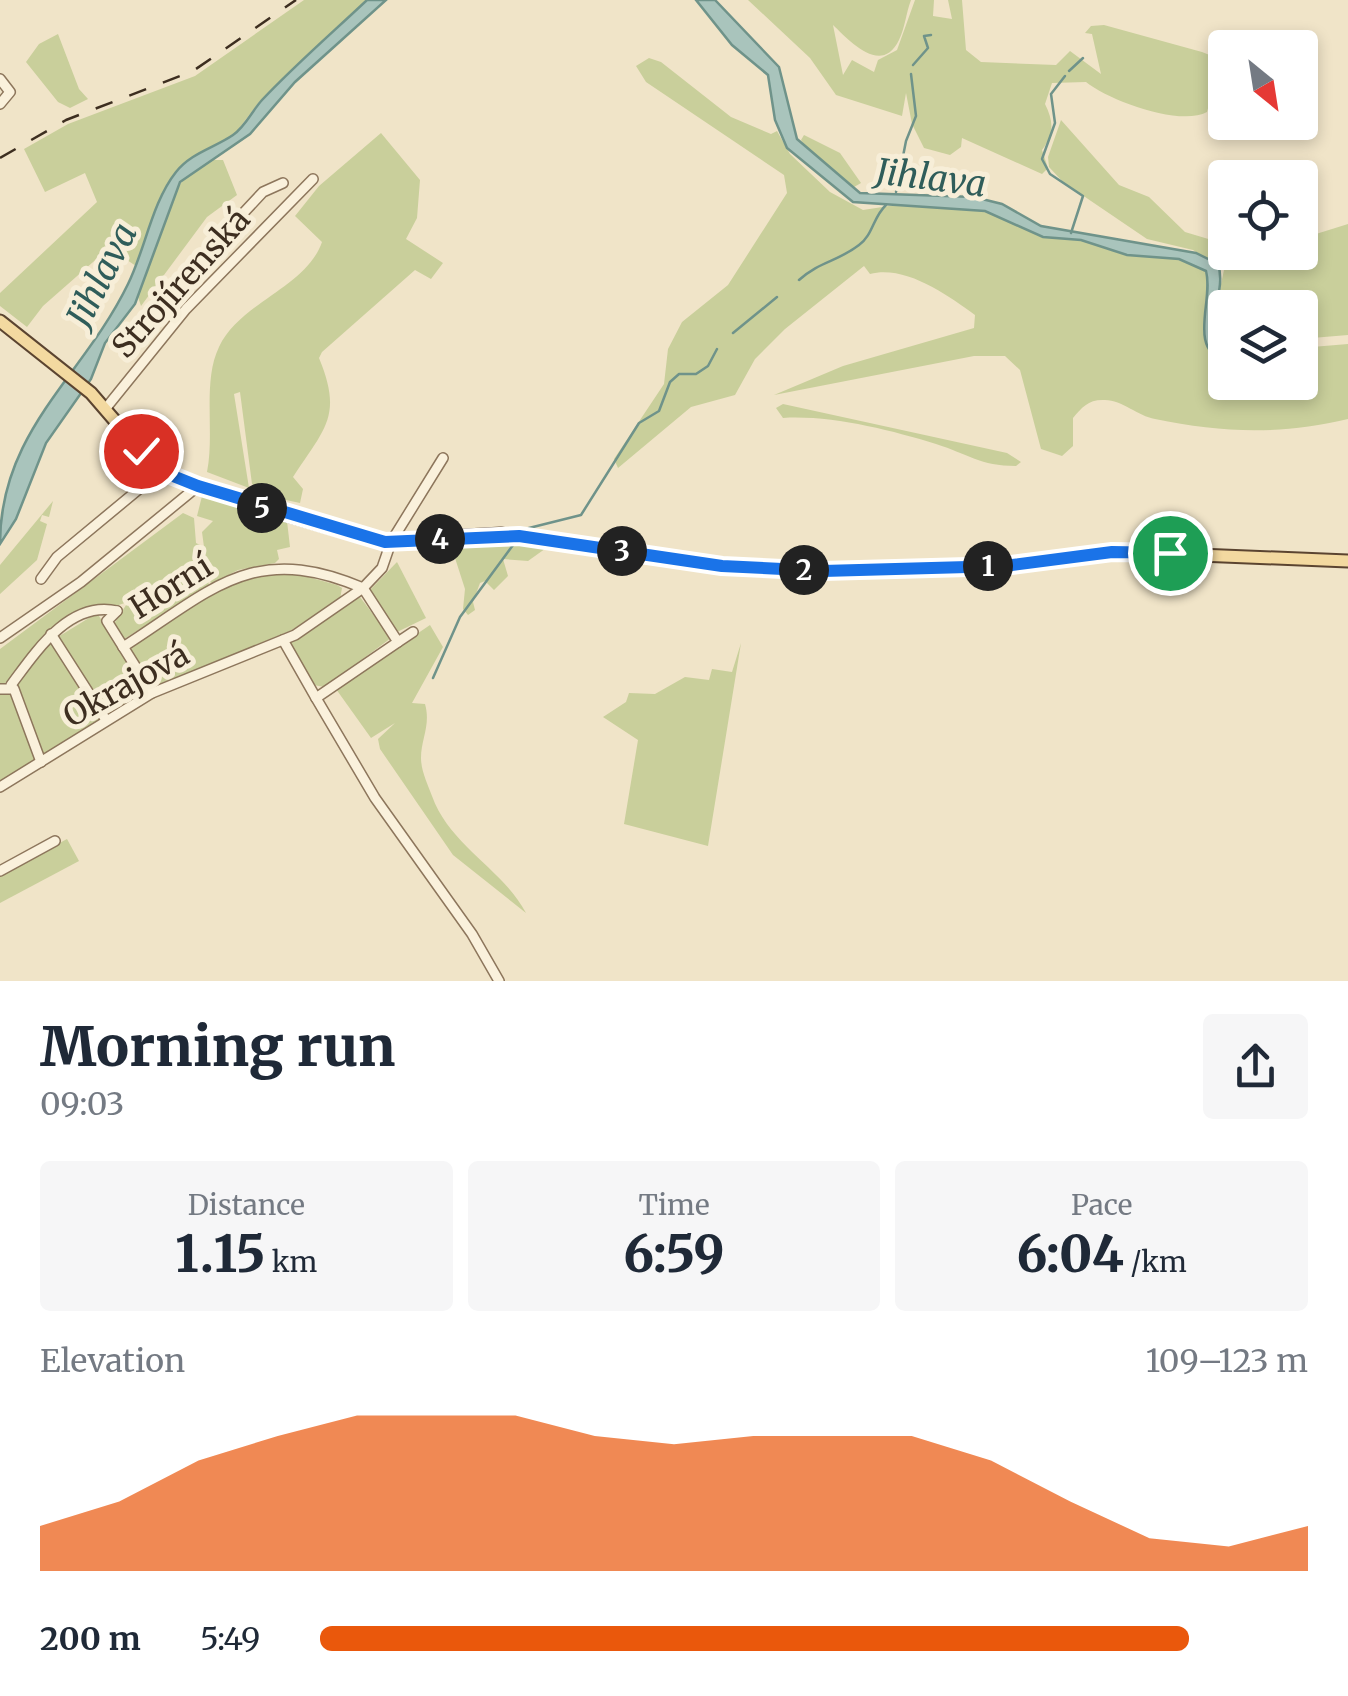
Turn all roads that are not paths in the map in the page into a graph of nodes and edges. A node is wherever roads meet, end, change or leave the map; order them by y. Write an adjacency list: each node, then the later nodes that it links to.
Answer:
1 (0, 79): 2 (street)
2 (0, 104)
3 (312, 179): 4 (street, Strojírenská)
4 (297, 195): 5 (street, Strojírenská); 7 (street, Strojírenská)
5 (233, 224)
6 (3, 328): 7 (main road)
7 (106, 408): 9 (main road)
8 (443, 458): 11 (street, Okrajová)
9 (162, 470): 10 (main road); 13 (street)
10 (198, 486): 11 (main road); 17 (street)
11 (391, 542): 12 (main road); 14 (street, Okrajová)
12 (1348, 561)
13 (41, 579)
14 (362, 588): 18 (street, Okrajová); 19 (street); 20 (street, Horní)
15 (413, 632): 19 (street)
16 (51, 634): 20 (street); 21 (street); 25 (street)
17 (0, 638)
18 (283, 640): 23 (street, Okrajová); 24 (street)
19 (398, 642): 24 (street)
20 (123, 647): 23 (street)
21 (12, 687): 22 (street); 26 (street)
22 (0, 689)
23 (152, 693): 25 (street, Okrajová)
24 (316, 698): 30 (street)
25 (106, 720): 26 (street, Okrajová)
26 (41, 762): 27 (street, Okrajová)
27 (0, 786)
28 (56, 841): 29 (street)
29 (0, 870)
30 (499, 981)

